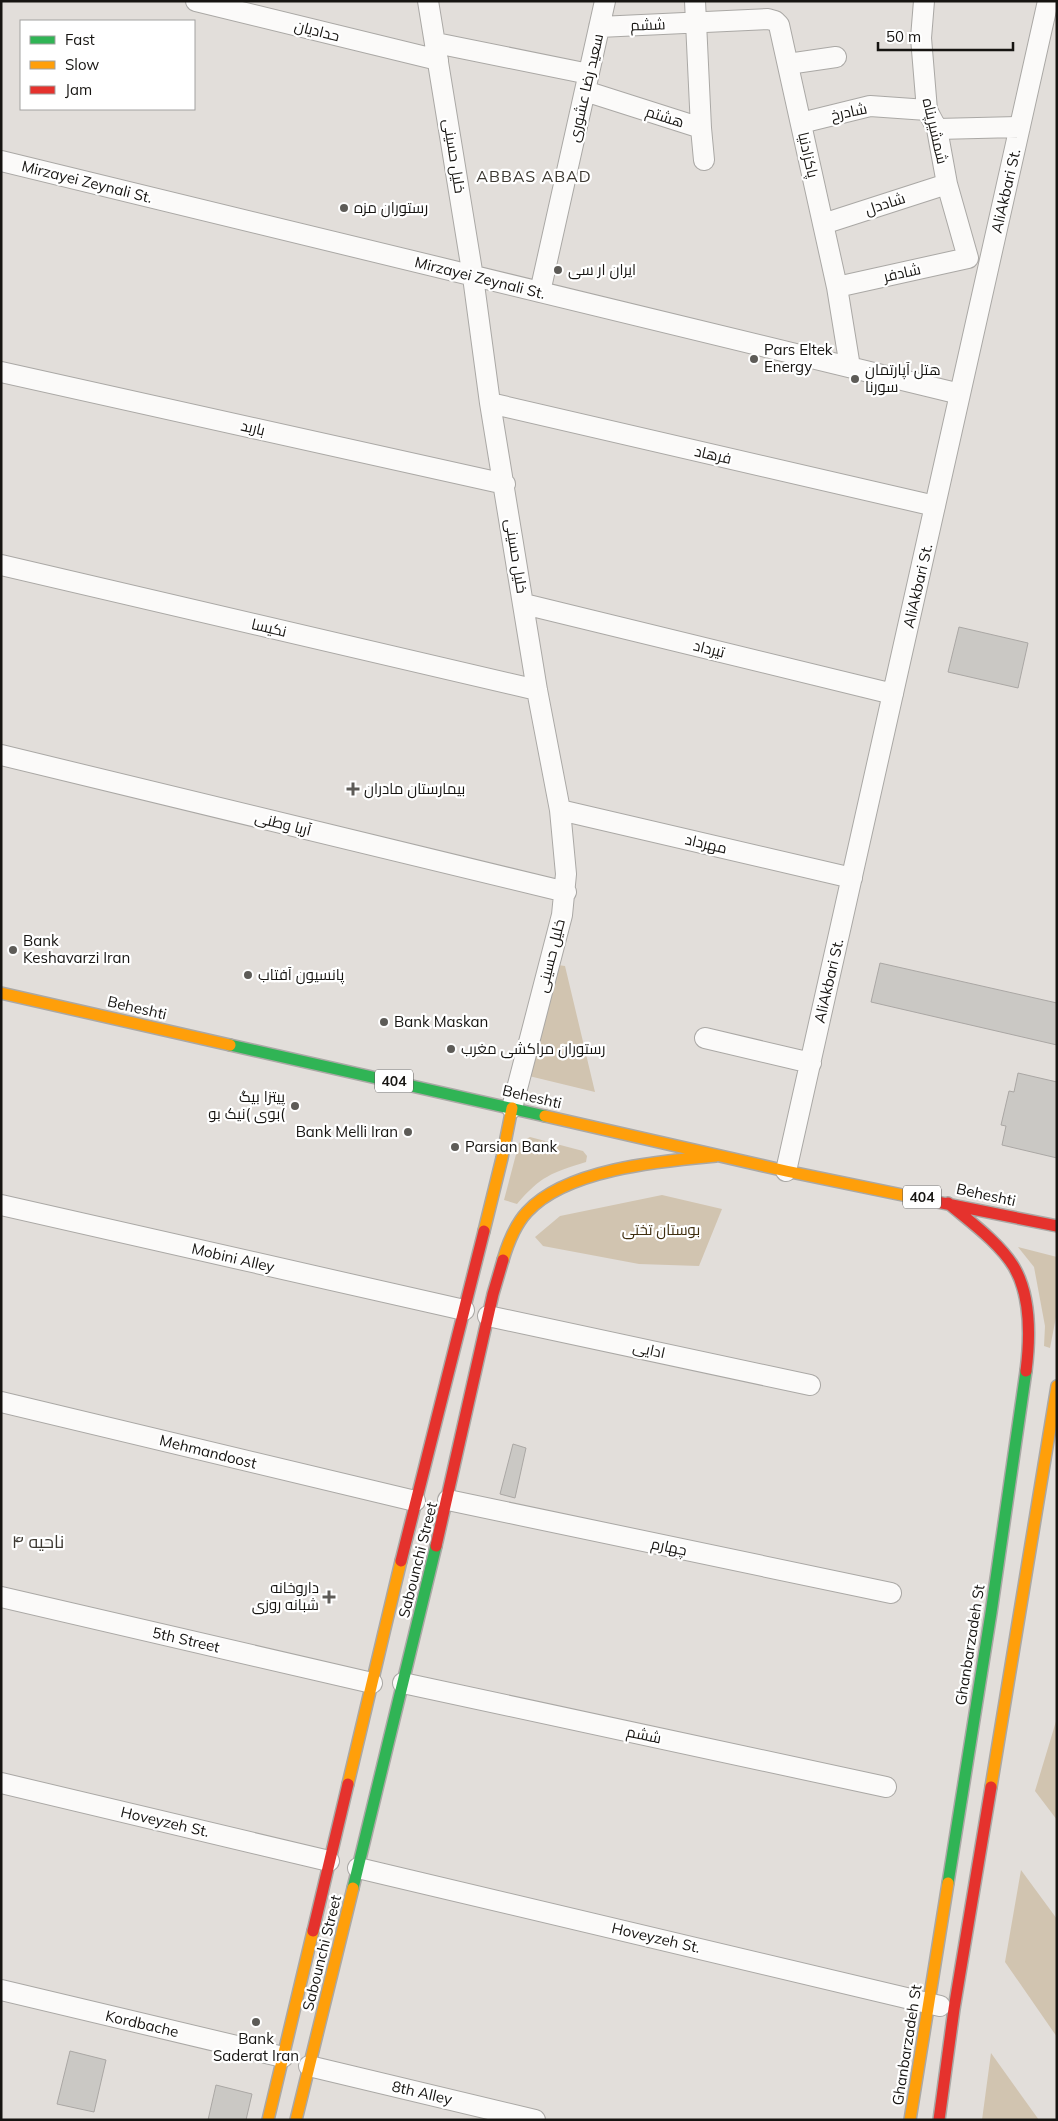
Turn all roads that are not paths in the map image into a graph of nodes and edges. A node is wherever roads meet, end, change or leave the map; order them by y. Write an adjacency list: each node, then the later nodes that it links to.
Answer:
1 (196, 1): 9 (street, حدادیان)
2 (428, 1): 9 (street, خلیل حسینی)
3 (605, 1): 8 (street, سعید رضا عشوری)
4 (695, 1): 7 (street, هشتم)
5 (924, 1): 13 (street, شمشیرپناه)
6 (1048, 1): 15 (street, AliAkbari St.)
7 (698, 23): 8 (street, ششم); 11 (street, پاکزادنیا); 16 (street, هشتم)
8 (599, 27): 12 (street, سعید رضا عشوری)
9 (437, 51): 12 (street, حدادیان); 23 (street, خلیل حسینی)
10 (836, 57): 11 (street)
11 (788, 64): 14 (street, پاکزادنیا)
12 (587, 83): 16 (street, هشتم); 25 (street, سعید رضا عشوری)
13 (927, 110): 14 (street, شادرخ); 17 (street, شمشیرپناه)
14 (801, 123): 21 (street, پاکزادنیا)
15 (1020, 127): 17 (street); 28 (street, AliAkbari St.)
16 (701, 128): 18 (street)
17 (937, 128): 20 (street, شمشیرپناه)
18 (704, 160)
19 (1, 161): 23 (street, Mirzayei Zeynali St.)
20 (947, 184): 21 (street, شاددل); 22 (street, شمشیرپناه)
21 (823, 224): 24 (street, پاکزادنیا)
22 (968, 258): 24 (street, شادفر)
23 (473, 276): 25 (street, Mirzayei Zeynali St.); 29 (street, خلیل حسینی)
24 (837, 287): 26 (street, پاکزادنیا)
25 (540, 292): 26 (street, Mirzayei Zeynali St.)
26 (850, 367): 28 (street, Mirzayei Zeynali St.)
27 (1, 372): 30 (street, باربد)
28 (960, 394): 31 (street, AliAkbari St.)
29 (490, 403): 30 (street, خلیل حسینی); 31 (street, فرهاد)
30 (505, 484): 33 (street, خلیل حسینی)
31 (935, 506): 35 (street, AliAkbari St.)
32 (1, 565): 34 (street, نکیسا)
33 (524, 604): 34 (street, خلیل حسینی); 35 (street, تیرداد)
34 (537, 690): 37 (street, خلیل حسینی)
35 (893, 694): 38 (street, AliAkbari St.)
36 (1, 755): 39 (street, آریا وطنی)
37 (560, 810): 38 (street, مهرداد); 39 (street, خلیل حسینی)
38 (852, 878): 42 (street, AliAkbari St.)
39 (566, 892): 43 (street, خلیل حسینی)
40 (1, 993): 43 (main road, Beheshti / 404)
41 (705, 1038): 42 (street)
42 (810, 1064): 45 (street, AliAkbari St.)
43 (512, 1108): 44 (main road, Beheshti / 404); 49 (main road, Sabounchi Street)
44 (722, 1156): 45 (main road, Beheshti / 404); 49 (main road, Sabounchi Street)
45 (786, 1171): 46 (main road, Beheshti / 404)
46 (948, 1203): 48 (main road, Beheshti / 404); 63 (main road, Ghanbarzadeh St)
47 (1, 1206): 49 (street, Mobini Alley)
48 (1057, 1226)
49 (476, 1313): 50 (street, ادایی); 53 (main road, Sabounchi Street); 54 (main road, Sabounchi Street)
50 (810, 1385)
51 (1057, 1386): 64 (main road)
52 (1, 1402): 54 (street, Mehmandoost)
53 (448, 1500): 55 (street, چهارم); 58 (main road, Sabounchi Street)
54 (415, 1502): 57 (main road, Sabounchi Street)
55 (891, 1593)
56 (1, 1597): 57 (street, 5th Street)
57 (372, 1682): 61 (main road, Sabounchi Street)
58 (403, 1683): 60 (street, ششم); 61 (main road, Sabounchi Street)
59 (1, 1783): 61 (street, Hoveyzeh St.)
60 (886, 1788)
61 (344, 1864): 63 (street, Hoveyzeh St.); 65 (main road, Sabounchi Street); 66 (main road, Sabounchi Street)
62 (1, 1990): 65 (street, Kordbache)
63 (929, 2003): 64 (street, Hoveyzeh St.); 70 (main road, Ghanbarzadeh St)
64 (954, 2009): 71 (main road)
65 (283, 2057): 67 (main road, Sabounchi Street)
66 (309, 2066): 68 (main road, Sabounchi Street); 69 (street, 8th Alley)
67 (268, 2120)
68 (296, 2120)
69 (535, 2120)
70 (910, 2120)
71 (939, 2120)

